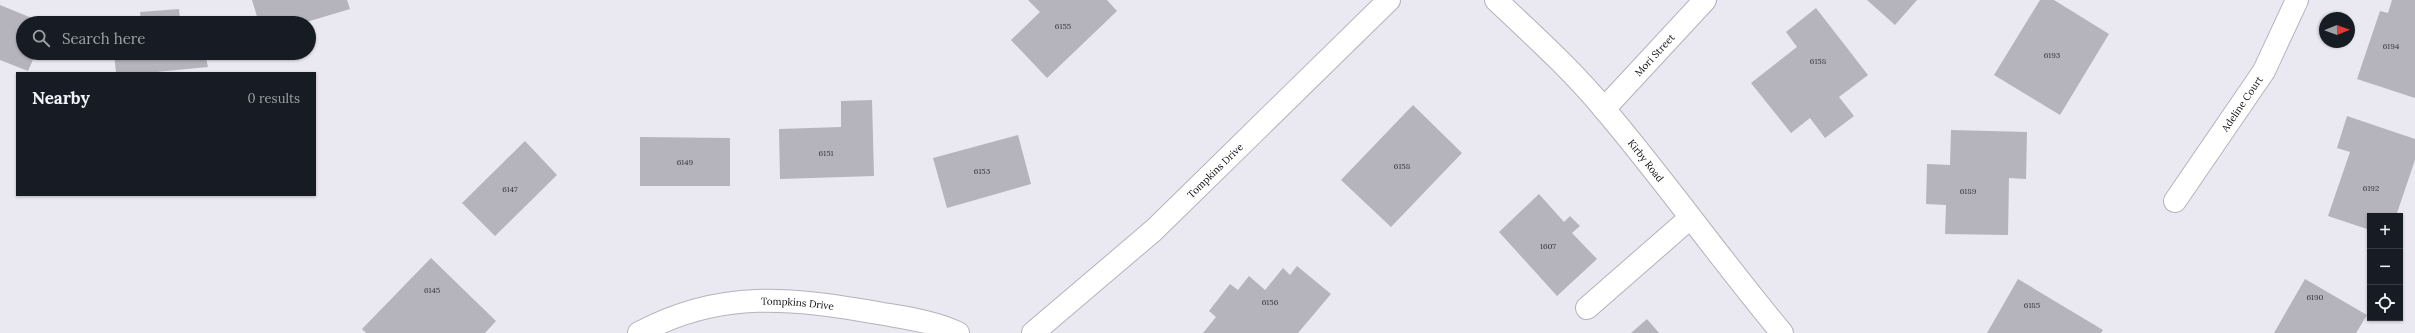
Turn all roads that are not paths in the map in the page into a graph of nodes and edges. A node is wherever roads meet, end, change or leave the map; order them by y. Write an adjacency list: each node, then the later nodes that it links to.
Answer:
1 (1389, 0): 11 (street, Tompkins Drive)
2 (1496, 0): 5 (street, Kirby Road)
3 (1705, 0): 5 (street, Mori Street)
4 (2297, 0): 6 (street, Adeline Court)
5 (1604, 109): 7 (street, Kirby Road)
6 (2175, 201)
7 (1690, 218): 8 (street); 12 (street, Kirby Road)
8 (1587, 308)
9 (639, 333): 10 (street, Tompkins Drive)
10 (958, 333)
11 (1033, 333)
12 (1782, 333)

